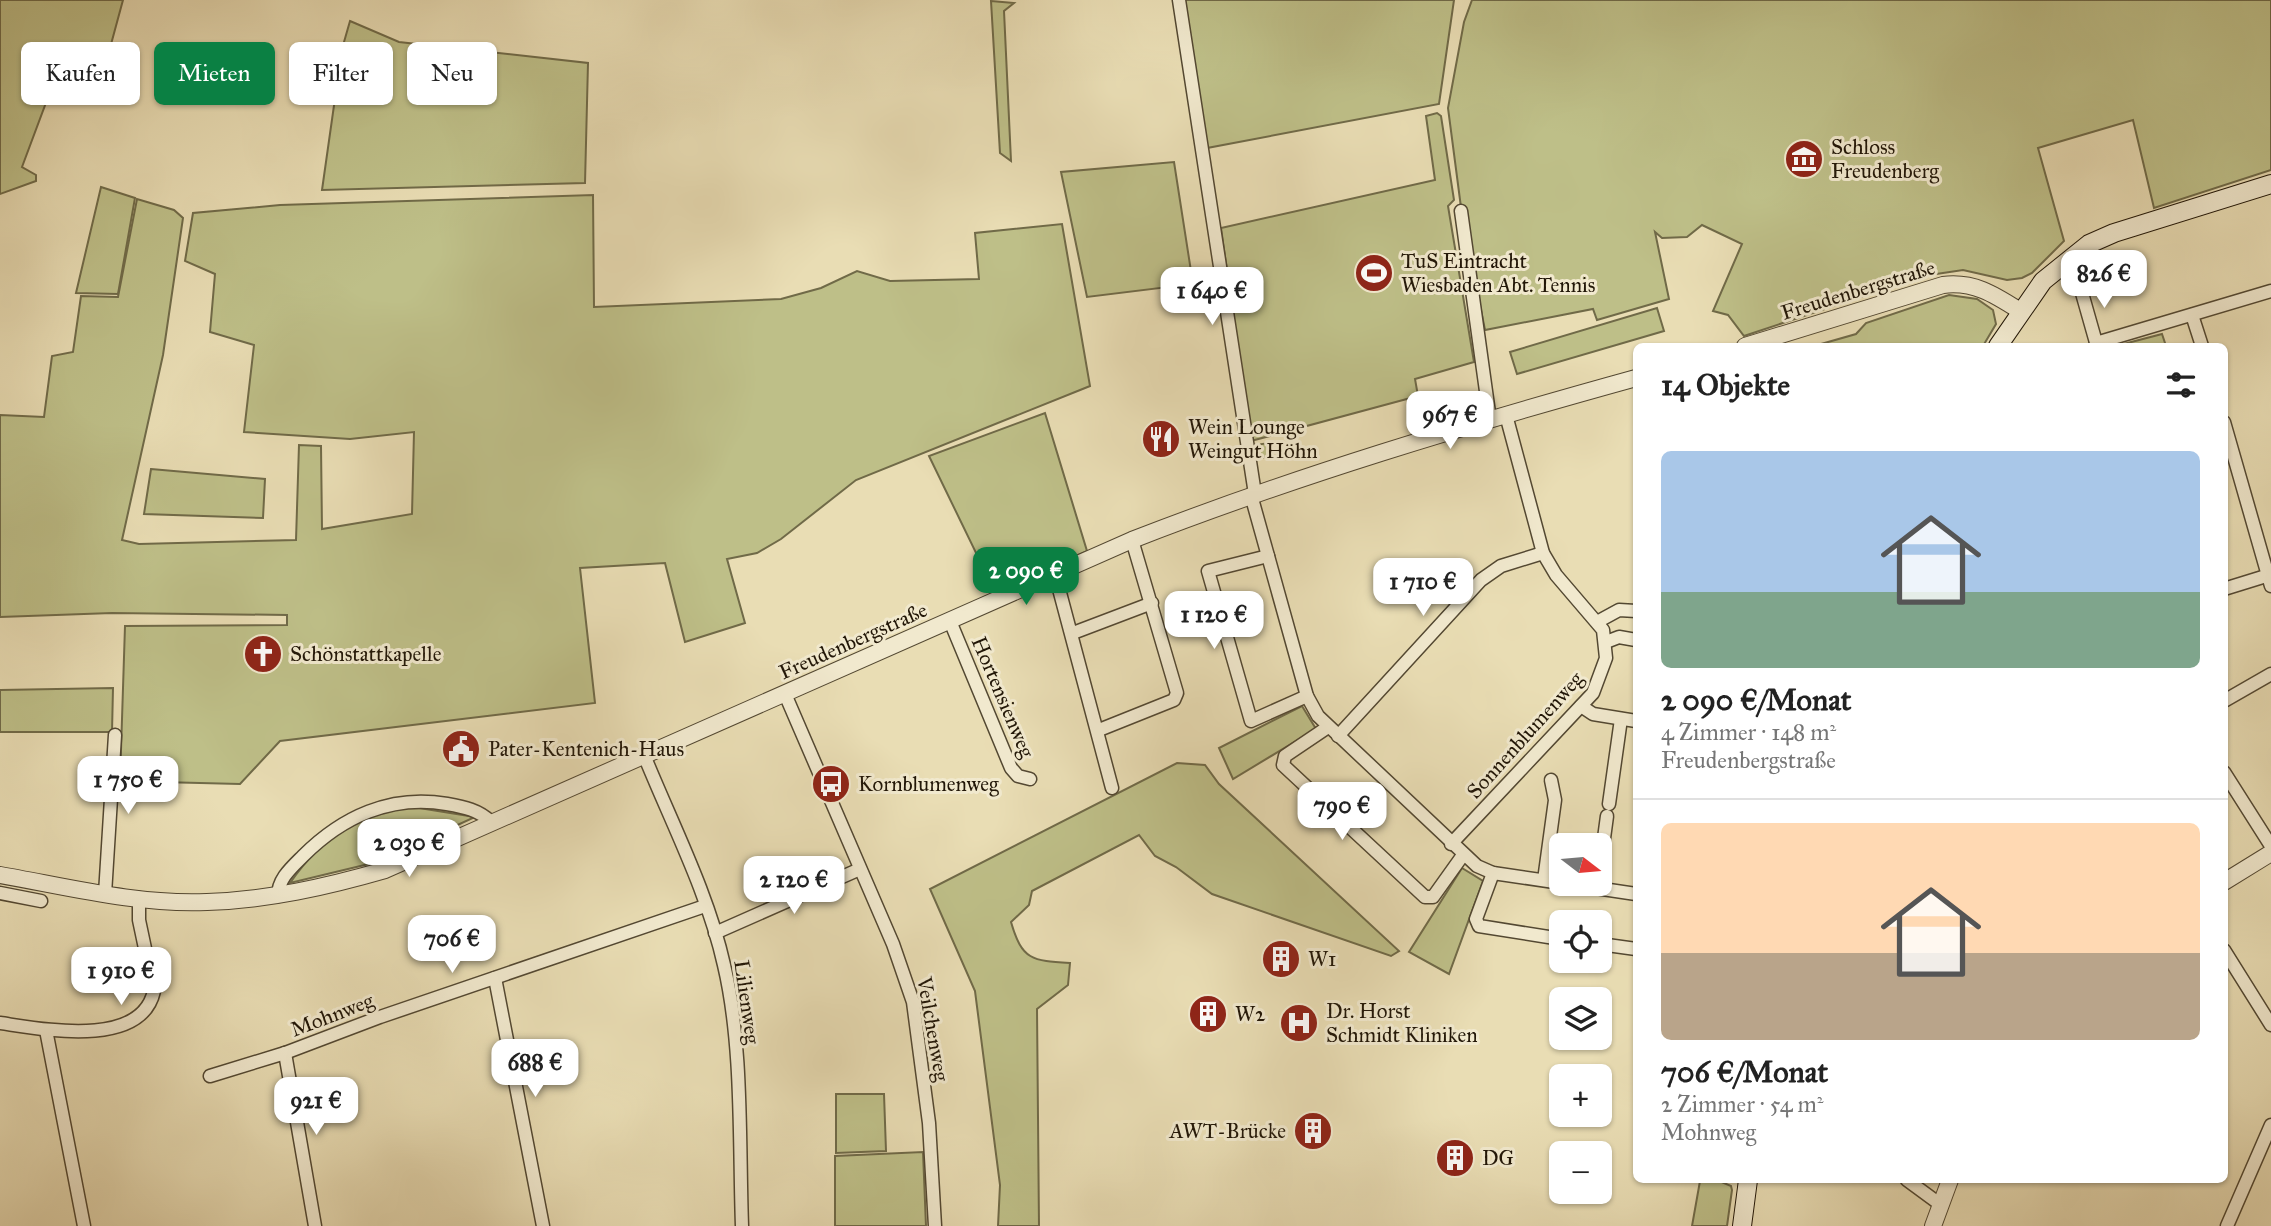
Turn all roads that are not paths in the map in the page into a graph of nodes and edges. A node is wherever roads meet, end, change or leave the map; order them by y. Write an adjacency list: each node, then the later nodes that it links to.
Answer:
1 (1179, 0): 16 (street)
2 (2271, 184): 6 (main road)
3 (1461, 211): 14 (street)
4 (2080, 286): 10 (street)
5 (2271, 291): 7 (street)
6 (2020, 311): 8 (street, Freudenbergstraße); 9 (main road)
7 (2192, 315): 11 (street); 12 (street)
8 (1755, 343)
9 (2000, 343)
10 (2096, 343)
11 (2099, 343)
12 (2201, 343)
13 (1633, 379): 14 (street, Freudenbergstraße)
14 (1498, 417): 16 (street, Freudenbergstraße); 19 (street)
15 (2228, 434): 18 (street)
16 (1253, 494): 17 (street, Freudenbergstraße); 20 (street)
17 (1132, 540): 21 (street, Freudenbergstraße); 24 (street)
18 (2266, 546): 22 (street)
19 (1543, 553): 27 (street); 41 (street)
20 (1268, 556): 33 (street); 33 (street)
21 (1055, 574): 26 (street, Freudenbergstraße); 28 (street)
22 (2269, 581): 23 (street)
23 (2228, 588)
24 (1152, 603): 28 (street); 39 (street)
25 (1633, 611): 27 (street)
26 (950, 621): 32 (street, Freudenbergstraße); 44 (street, Hortensienweg)
27 (1597, 622): 30 (street)
28 (1073, 633): 39 (street)
29 (1633, 639): 30 (street)
30 (1606, 642): 35 (street, Sonnenblumenweg)
31 (2271, 674): 34 (street)
32 (785, 694): 42 (street, Freudenbergstraße); 53 (street, Veilchenweg)
33 (1307, 696): 38 (street)
34 (2228, 699)
35 (1581, 706): 36 (street); 49 (street, Sonnenblumenweg)
36 (1621, 719): 37 (street); 48 (street)
37 (1633, 721)
38 (1328, 727): 41 (street); 52 (street)
39 (1099, 730): 46 (street)
40 (115, 735): 62 (street)
41 (1338, 737): 49 (street)
42 (644, 755): 47 (street, Freudenbergstraße); 66 (street, Lilienweg)
43 (2228, 778): 50 (street)
44 (1030, 779)
45 (1551, 780): 56 (street)
46 (1112, 788)
47 (491, 822): 63 (street, Freudenbergstraße); 63 (street)
48 (1605, 833)
49 (1451, 844): 52 (street)
50 (2271, 846)
51 (2271, 852): 57 (street)
52 (1463, 855): 54 (street)
53 (860, 869): 67 (street); 87 (street, Veilchenweg)
54 (1493, 873): 56 (street); 68 (street)
55 (0, 875): 62 (street, Freudenbergstraße)
56 (1544, 880): 58 (street)
57 (2228, 880)
58 (1549, 881)
59 (1612, 889): 61 (street)
60 (0, 893): 65 (street)
61 (1633, 893)
62 (105, 894): 64 (street, Freudenbergstraße)
63 (278, 896): 64 (street, Freudenbergstraße)
64 (139, 898): 75 (street)
65 (41, 901)
66 (705, 906): 67 (street, Lilienweg); 72 (street, Mohnweg)
67 (715, 933): 86 (street, Lilienweg)
68 (1549, 937)
69 (1612, 945): 70 (street)
70 (1633, 948)
71 (2228, 956): 74 (street)
72 (495, 978): 76 (street, Mohnweg); 85 (street)
73 (0, 1023): 75 (street)
74 (2271, 1025)
75 (46, 1030): 83 (street)
76 (285, 1053): 77 (street, Mohnweg); 84 (street)
77 (210, 1076)
78 (2271, 1125): 90 (street)
79 (1748, 1183): 88 (main road)
80 (1911, 1183): 82 (street)
81 (1949, 1183): 82 (street)
82 (1941, 1205): 89 (street)
83 (84, 1226)
84 (315, 1226)
85 (543, 1226)
86 (742, 1226)
87 (934, 1226)
88 (1742, 1226)
89 (1933, 1226)
90 (2227, 1226)

